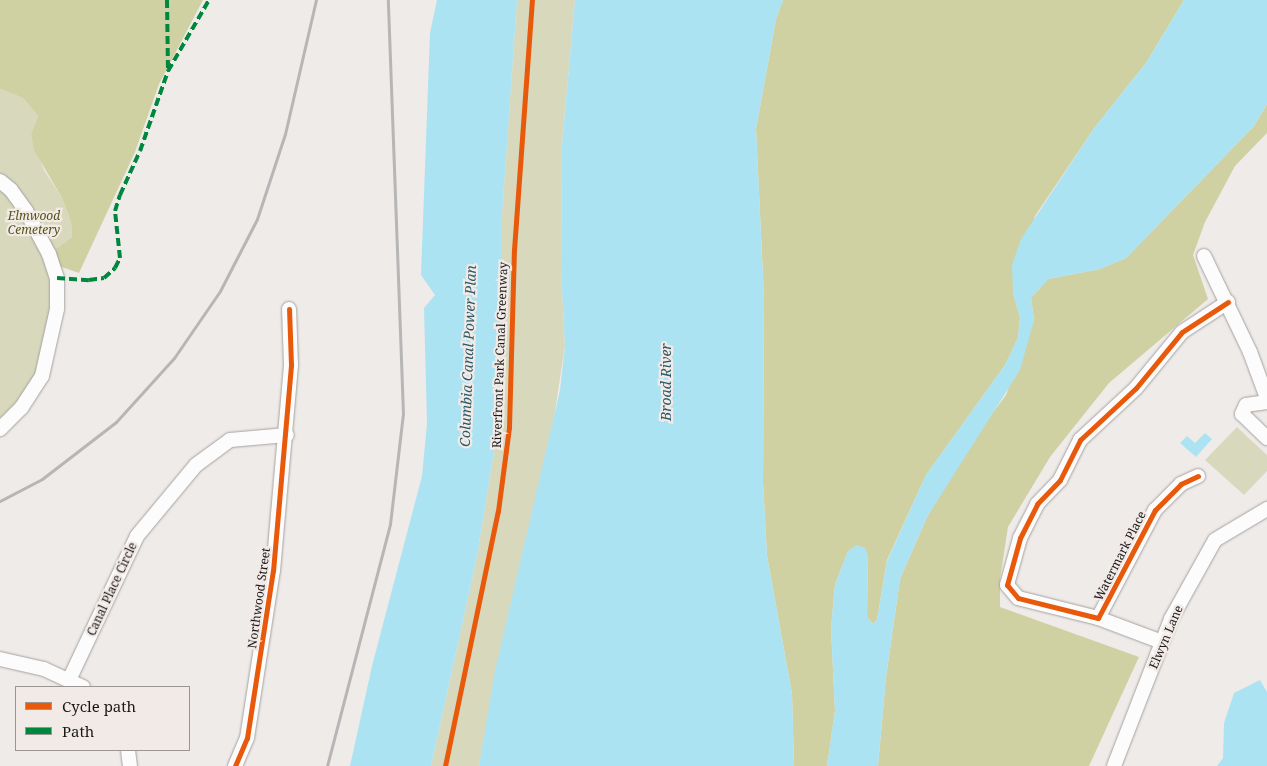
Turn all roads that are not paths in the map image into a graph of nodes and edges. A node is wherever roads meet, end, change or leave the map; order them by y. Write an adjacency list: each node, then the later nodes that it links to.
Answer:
1 (0, 182): 7 (street)
2 (1204, 256): 3 (street)
3 (1228, 302): 5 (street); 12 (street, Watermark Place)
4 (289, 309): 8 (street, Northwood Street)
5 (1267, 398)
6 (1267, 402): 9 (street)
7 (0, 430)
8 (287, 435): 15 (street, Canal Place Circle); 19 (street, Northwood Street)
9 (1267, 438)
10 (1198, 476): 12 (street, Watermark Place)
11 (1267, 509): 13 (street, Elwyn Lane)
12 (1098, 618): 13 (street, Watermark Place)
13 (1162, 642): 20 (street, Elwyn Lane)
14 (0, 659): 15 (street)
15 (69, 680): 16 (street)
16 (81, 686)
17 (128, 751): 18 (street)
18 (130, 766)
19 (235, 766)
20 (1114, 766)

